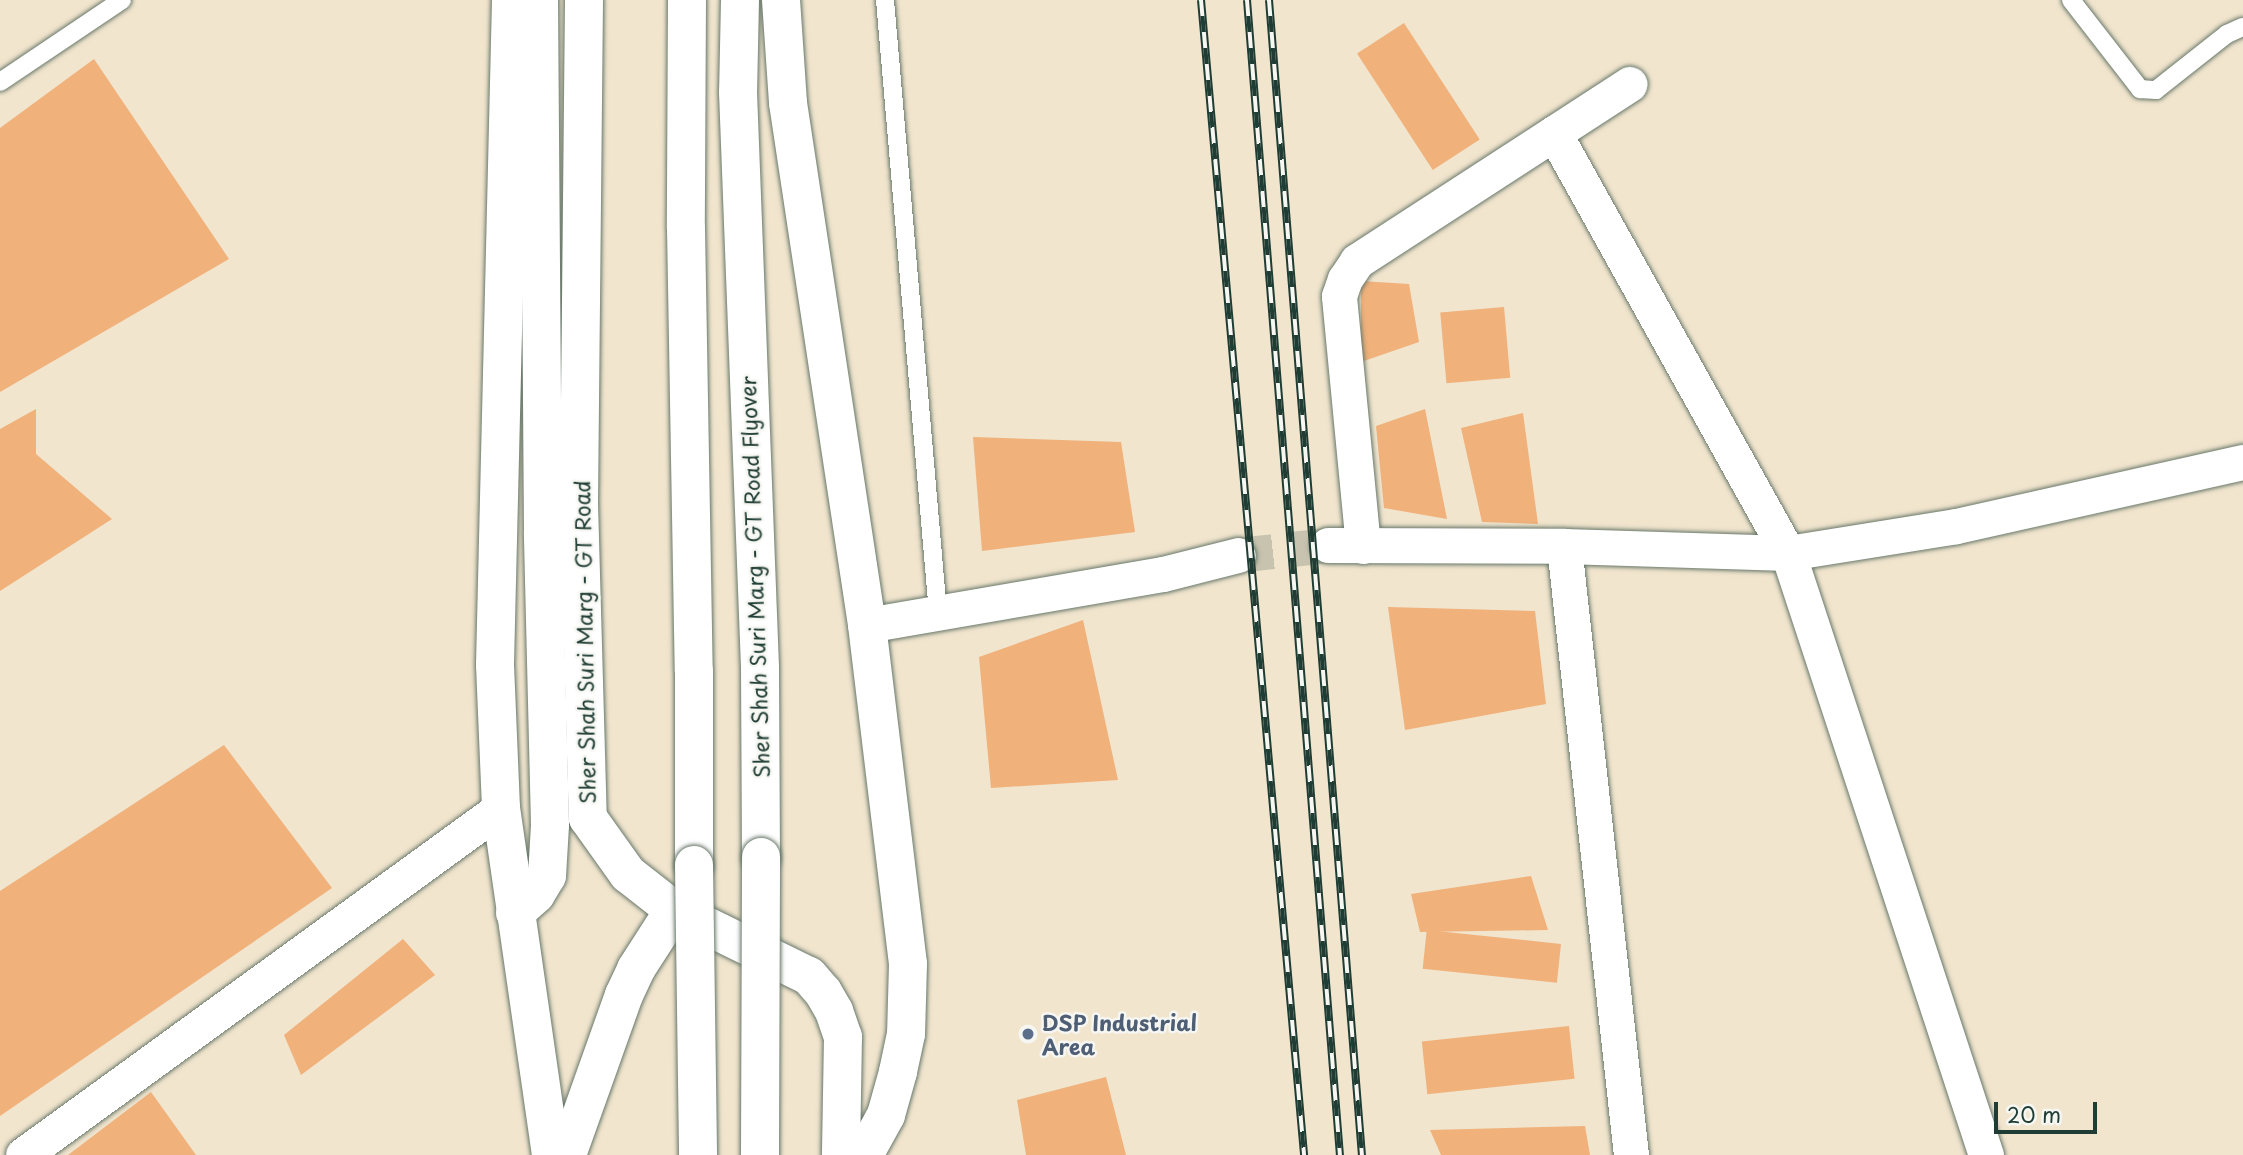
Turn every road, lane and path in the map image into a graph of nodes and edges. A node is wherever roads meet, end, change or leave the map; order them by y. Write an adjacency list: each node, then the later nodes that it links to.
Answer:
1 (122, 0): 11 (lane)
2 (511, 0): 22 (main road)
3 (539, 0): 24 (main road)
4 (584, 0): 23 (main road, Sher Shah Suri Marg - GT Road)
5 (687, 0): 28 (main road, bridge)
6 (740, 0): 29 (main road, Sher Shah Suri Marg - GT Road Flyover, bridge)
7 (781, 0): 21 (main road)
8 (885, 0): 20 (lane)
9 (2071, 0): 10 (lane)
10 (2243, 27)
11 (0, 82)
12 (1630, 84): 13 (street)
13 (1554, 133): 16 (street); 18 (street)
14 (2243, 462): 18 (street)
15 (1328, 545): 16 (street)
16 (1363, 546): 17 (street)
17 (1564, 546): 18 (street); 32 (street)
18 (1788, 553): 33 (street)
19 (1238, 555): 20 (street)
20 (938, 613): 21 (street)
21 (867, 625): 31 (main road)
22 (501, 808): 24 (main road); 25 (street)
23 (674, 910): 27 (main road); 30 (main road, Sher Shah Suri Marg - GT Road)
24 (515, 913): 26 (main road)
25 (23, 1155)
26 (551, 1155)
27 (566, 1155)
28 (698, 1155)
29 (760, 1155)
30 (841, 1155)
31 (864, 1155)
32 (1631, 1155)
33 (1986, 1155)

